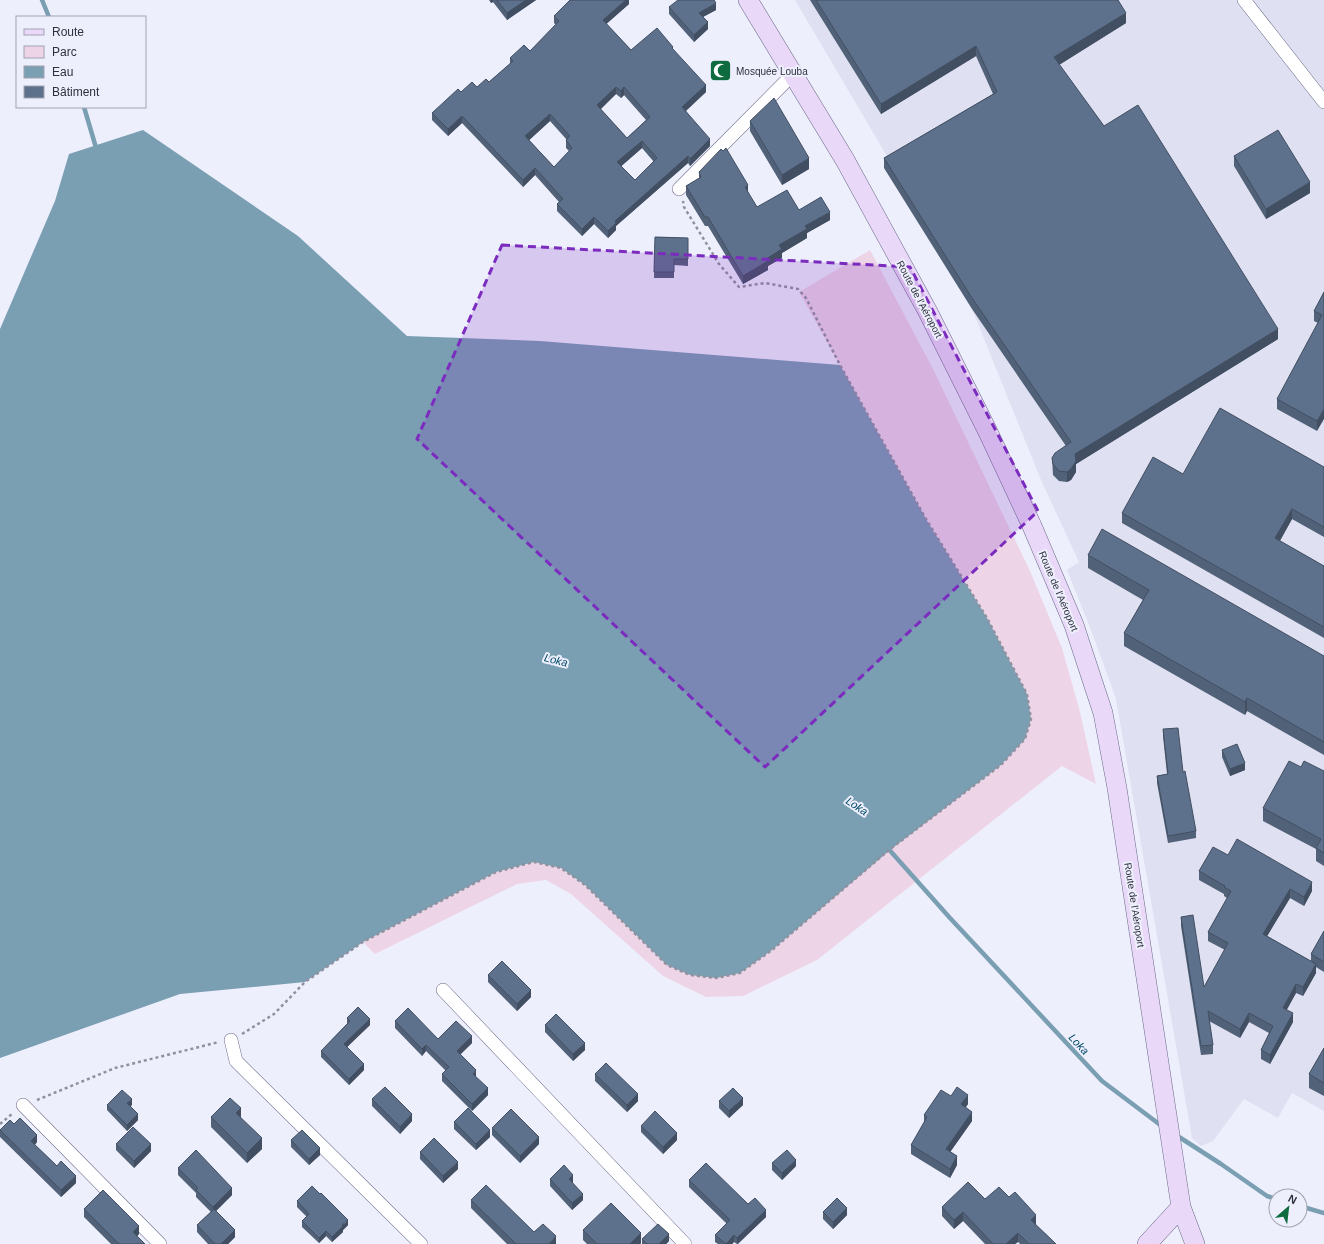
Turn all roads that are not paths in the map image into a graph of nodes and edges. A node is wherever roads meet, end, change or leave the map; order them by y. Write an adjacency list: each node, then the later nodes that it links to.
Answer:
1 (748, 0): 3 (main road, Route de l'Aéroport)
2 (1244, 0): 4 (street)
3 (793, 74): 5 (street); 9 (main road, Route de l'Aéroport)
4 (1324, 102)
5 (679, 189)
6 (443, 990): 12 (street)
7 (231, 1040): 11 (street)
8 (23, 1105): 10 (street)
9 (1181, 1207): 13 (main road); 14 (main road, Route de l'Aéroport)
10 (160, 1244)
11 (421, 1244)
12 (685, 1244)
13 (1147, 1244)
14 (1195, 1244)

